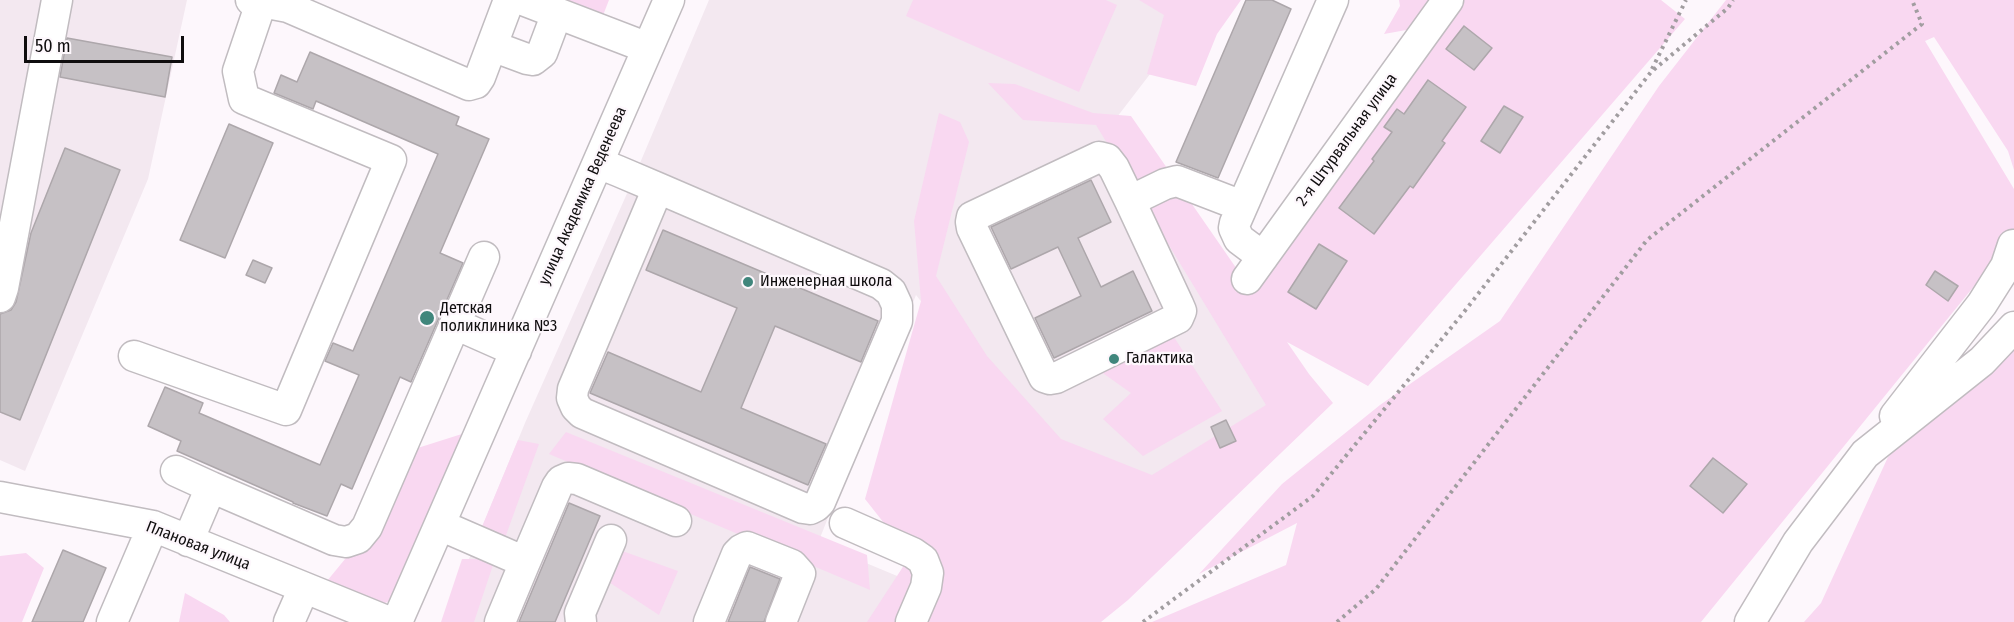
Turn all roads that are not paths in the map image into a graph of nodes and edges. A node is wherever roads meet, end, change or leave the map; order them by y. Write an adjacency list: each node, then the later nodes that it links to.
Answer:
1 (57, 0): 17 (street)
2 (509, 0): 9 (street)
3 (523, 0): 8 (street)
4 (669, 0): 10 (street, улица Академика Веденеева)
5 (1332, 0): 14 (street)
6 (1448, 0): 14 (street, 2-я Штурвальная улица)
7 (258, 1): 9 (street); 21 (street)
8 (557, 13): 9 (street); 10 (street)
9 (492, 46)
10 (648, 48): 11 (street, улица Академика Веденеева)
11 (598, 163): 12 (street); 20 (street, улица Академика Веденеева)
12 (658, 189): 12 (street)
13 (1130, 201): 13 (street); 14 (street)
14 (1242, 206)
15 (2013, 244): 22 (street)
16 (484, 256): 18 (street)
17 (0, 297)
18 (455, 324): 20 (street); 24 (street)
19 (2014, 327): 22 (street)
20 (516, 351): 28 (street, улица Академика Веденеева)
21 (134, 356)
22 (1865, 454): 43 (street)
23 (176, 471): 24 (street)
24 (212, 487): 30 (street)
25 (0, 497): 29 (street, Плановая улица)
26 (676, 521): 32 (street)
27 (845, 523): 42 (street)
28 (440, 525): 32 (street); 37 (street, улица Академика Веденеева)
29 (153, 526): 30 (street, Плановая улица); 34 (street)
30 (188, 540): 33 (street, Плановая улица)
31 (611, 540): 39 (street)
32 (525, 562): 38 (street)
33 (304, 588): 35 (street); 36 (street, Плановая улица)
34 (112, 622)
35 (289, 622)
36 (388, 622)
37 (397, 622)
38 (500, 622)
39 (581, 622)
40 (709, 622): 41 (street)
41 (781, 622)
42 (911, 622)
43 (1750, 622)

